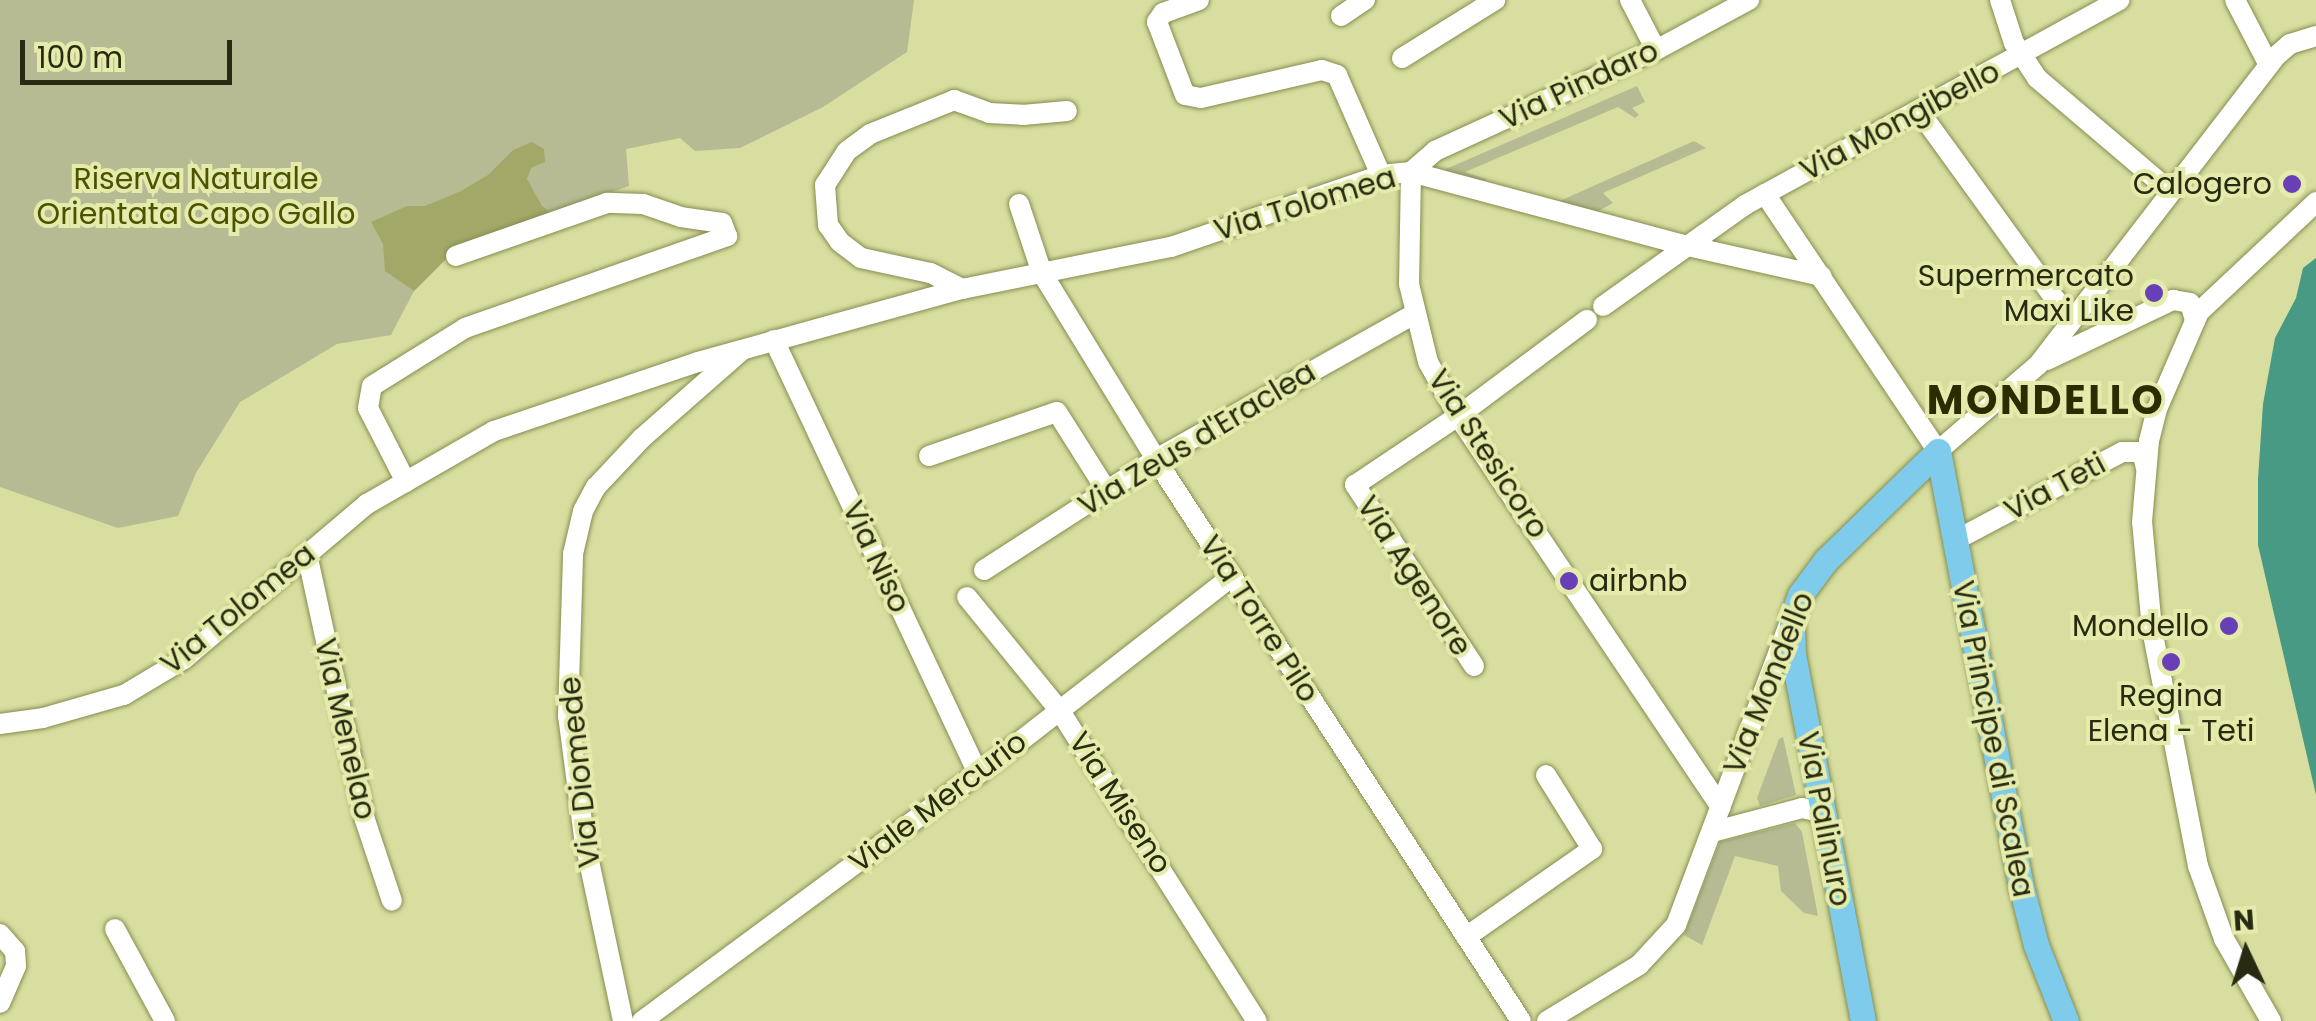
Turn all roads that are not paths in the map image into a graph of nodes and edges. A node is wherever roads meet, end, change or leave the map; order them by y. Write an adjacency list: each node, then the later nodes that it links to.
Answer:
1 (1199, 0): 18 (street)
2 (1365, 0): 9 (street)
3 (1630, 0): 11 (street)
4 (1749, 0): 11 (street, Via Pindaro)
5 (2000, 0): 12 (street)
6 (2120, 0): 12 (street, Via Mongibello)
7 (2235, 0): 14 (street)
8 (1490, 1): 13 (street)
9 (1342, 16)
10 (2308, 38): 14 (street, Via Mondello)
11 (1656, 50): 17 (street, Via Pindaro)
12 (2020, 55): 16 (street, Via Mongibello); 19 (street)
13 (1402, 58)
14 (2269, 65): 19 (street, Via Mondello)
15 (1068, 111): 27 (street)
16 (1918, 112): 20 (street, Via Mongibello); 29 (street)
17 (1411, 172): 18 (street, Via Tolomea); 23 (street, Via Tolomea); 28 (street, Via Stesicoro)
18 (1381, 175): 25 (street, Via Tolomea)
19 (2170, 191): 29 (street, Via Mondello)
20 (1765, 194): 23 (street, Via Mongibello); 26 (street)
21 (2316, 202): 30 (street)
22 (1020, 204): 25 (street, Via Torre Pilo)
23 (1683, 245): 26 (street, Via Tolomea); 34 (street, Via Mongibello)
24 (456, 256): 39 (street)
25 (1042, 272): 27 (street, Via Tolomea); 37 (street, Via Torre Pilo)
26 (1822, 276): 35 (street)
27 (962, 289): 31 (street, Via Tolomea)
28 (1414, 314): 34 (street, Via Stesicoro); 37 (street, Via Zeus d'Eraclea)
29 (2071, 321): 33 (street, Via Mondello)
30 (2195, 321): 33 (street); 38 (street)
31 (774, 340): 32 (street, Via Tolomea); 51 (street, Via Niso)
32 (743, 349): 39 (street, Via Tolomea); 62 (street, Via Diomede)
33 (2038, 366): 35 (street, Via Mondello)
34 (1458, 416): 40 (street, Via Mongibello); 53 (street, Via Stesicoro)
35 (1938, 451): 42 (main road, Via Principe di Scalea); 47 (main road, Via Mondello)
36 (929, 456): 41 (street)
37 (1156, 460): 41 (street, Via Zeus d'Eraclea); 45 (street, Via Torre Pilo)
38 (2146, 470): 42 (street, Via Teti); 69 (street)
39 (406, 482): 43 (street, Via Tolomea)
40 (1355, 485): 48 (street, Via Agenore)
41 (1107, 491): 44 (street, Via Zeus d'Eraclea)
42 (1954, 540): 68 (main road, Via Principe di Scalea)
43 (307, 554): 50 (street, Via Tolomea); 56 (street, Via Menelao)
44 (984, 570)
45 (1231, 577): 49 (street, Viale Mercurio); 59 (street, Via Torre Pilo)
46 (968, 597): 49 (street, Via Miseno)
47 (1792, 617): 53 (street, Via Mondello); 54 (main road, Via Palinuro)
48 (1474, 666)
49 (1060, 711): 51 (street, Viale Mercurio); 64 (street, Via Miseno)
50 (0, 724)
51 (978, 774): 63 (street, Viale Mercurio)
52 (1546, 774): 59 (street)
53 (1721, 806): 55 (street, Via Mondello)
54 (1822, 812): 55 (street); 67 (main road, Via Palinuro)
55 (1712, 832): 66 (street, Via Mondello)
56 (392, 901)
57 (115, 930): 61 (street)
58 (0, 934): 60 (street)
59 (1466, 937): 65 (street, Via Torre Pilo)
60 (0, 1003)
61 (165, 1021)
62 (623, 1021)
63 (642, 1021)
64 (1257, 1021)
65 (1521, 1021)
66 (1547, 1021)
67 (1863, 1021)
68 (2066, 1021)
69 (2271, 1021)

